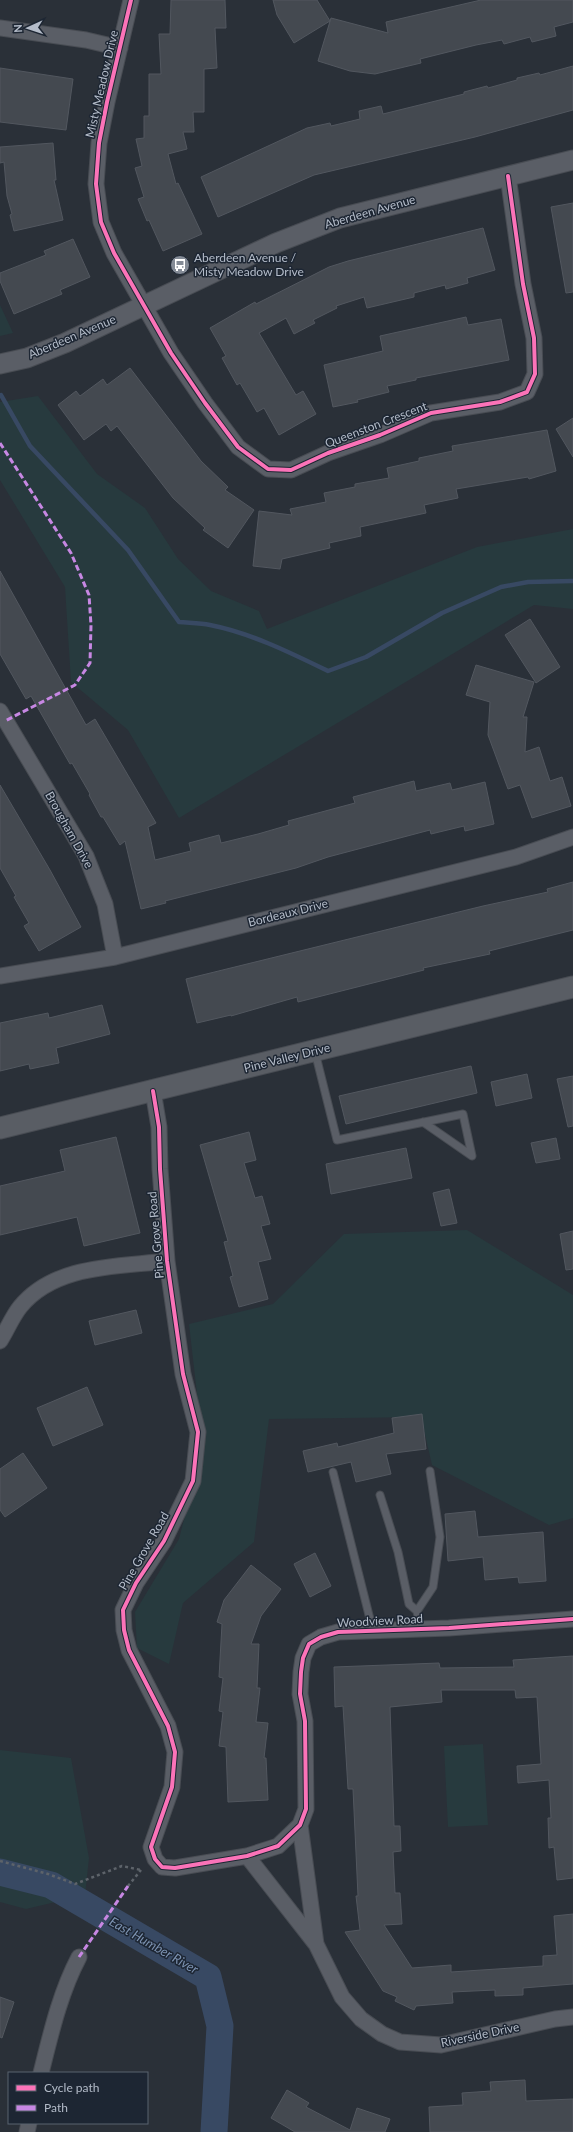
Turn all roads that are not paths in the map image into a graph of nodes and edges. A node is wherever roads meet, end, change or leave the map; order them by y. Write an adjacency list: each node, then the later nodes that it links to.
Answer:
1 (131, 0): 3 (street, Misty Meadow Drive)
2 (0, 28): 3 (street)
3 (120, 48): 6 (street, Misty Meadow Drive)
4 (573, 160): 5 (street, Aberdeen Avenue)
5 (508, 176): 6 (street, Aberdeen Avenue); 6 (street, Queenston Crescent)
6 (144, 306): 7 (street, Aberdeen Avenue)
7 (0, 364)
8 (0, 711): 10 (street, Brougham Drive)
9 (573, 837): 10 (street, Bordeaux Drive)
10 (116, 958): 11 (street, Bordeaux Drive)
11 (0, 976)
12 (573, 988): 13 (main road, Pine Valley Drive)
13 (315, 1051): 14 (main road, Pine Valley Drive); 15 (lane)
14 (153, 1091): 16 (main road, Pine Valley Drive); 17 (street, Pine Grove Road)
15 (423, 1122): 15 (lane)
16 (0, 1128)
17 (168, 1261): 18 (street); 27 (street, Pine Grove Road)
18 (0, 1341)
19 (430, 1471): 22 (lane)
20 (333, 1472): 25 (lane)
21 (380, 1495): 22 (lane)
22 (417, 1611): 24 (lane)
23 (573, 1619): 24 (street, Woodview Road)
24 (420, 1629): 25 (street, Woodview Road)
25 (373, 1631): 26 (street, Woodview Road)
26 (300, 1825): 27 (street, Woodview Road); 28 (street, Riverside Drive)
27 (247, 1856): 28 (street, Riverside Drive)
28 (316, 1944): 30 (street, Riverside Drive)
29 (79, 1957): 31 (street)
30 (573, 2017)
31 (41, 2072)

